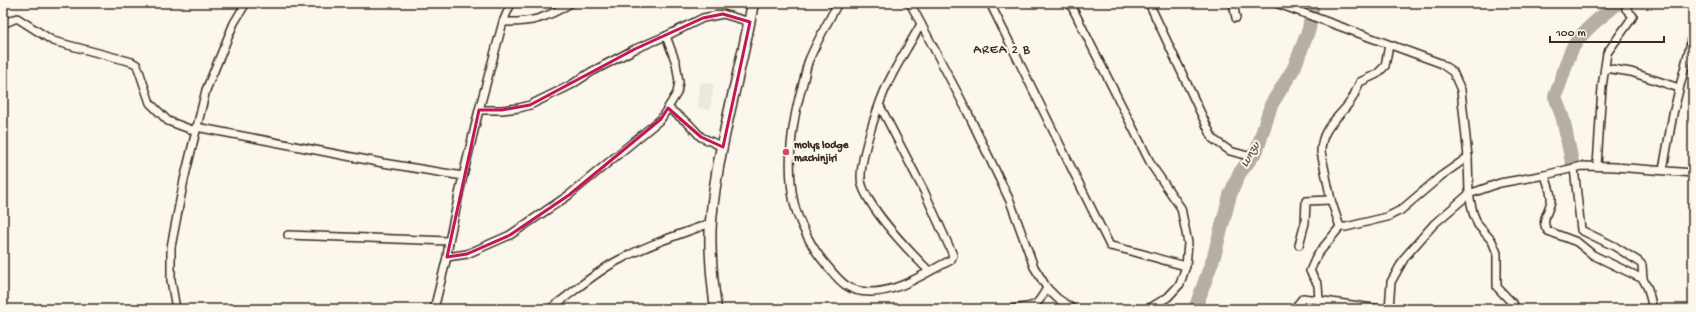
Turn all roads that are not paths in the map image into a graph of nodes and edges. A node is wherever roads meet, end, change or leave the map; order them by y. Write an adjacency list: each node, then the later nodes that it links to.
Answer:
1 (246, 3): 26 (street)
2 (511, 3): 14 (street)
3 (572, 3): 14 (street)
4 (753, 3): 15 (main road)
5 (838, 3): 45 (street)
6 (910, 3): 17 (street)
7 (990, 3): 44 (street)
8 (1070, 3): 44 (street)
9 (1149, 3): 28 (street)
10 (1233, 3): 13 (street)
11 (1276, 3): 20 (street)
12 (1629, 3): 21 (street)
13 (1236, 18)
14 (503, 22): 25 (street)
15 (750, 22): 19 (street); 27 (main road)
16 (3, 24): 26 (street)
17 (921, 24): 23 (street); 47 (street)
18 (1693, 34): 22 (street)
19 (666, 36): 24 (street); 25 (street)
20 (1389, 45): 29 (street); 37 (street)
21 (1605, 68): 22 (street); 30 (street)
22 (1679, 88): 32 (street)
23 (880, 106): 45 (street); 45 (street)
24 (668, 108): 27 (street); 43 (street)
25 (479, 110): 35 (street)
26 (196, 129): 35 (street); 49 (street)
27 (723, 147): 38 (main road)
28 (1248, 156)
29 (1468, 157): 36 (street); 39 (street)
30 (1597, 166): 31 (street); 32 (street)
31 (1574, 168): 34 (street); 46 (street)
32 (1663, 170): 33 (street)
33 (1693, 173)
34 (1545, 175): 36 (street); 46 (street)
35 (463, 176): 41 (street)
36 (1469, 194): 58 (street); 59 (street)
37 (1331, 200): 39 (street); 42 (street)
38 (711, 223): 51 (street); 52 (main road)
39 (1340, 227): 48 (street)
40 (288, 235): 41 (street)
41 (449, 241): 43 (street)
42 (1299, 245)
43 (448, 257): 50 (street)
44 (1186, 266): 55 (street)
45 (929, 271)
46 (1642, 279): 60 (street)
47 (1047, 288): 53 (street); 54 (street)
48 (1319, 300): 56 (street); 57 (street)
49 (176, 309)
50 (434, 309)
51 (550, 309)
52 (716, 309)
53 (1013, 309)
54 (1073, 309)
55 (1148, 309)
56 (1294, 309)
57 (1380, 309)
58 (1389, 309)
59 (1514, 309)
60 (1654, 309)

